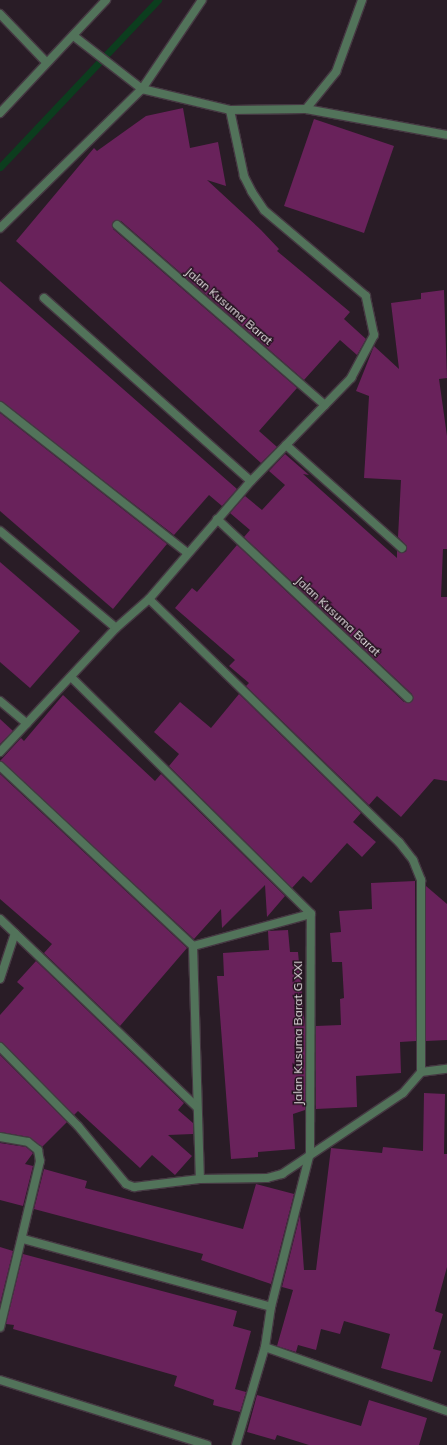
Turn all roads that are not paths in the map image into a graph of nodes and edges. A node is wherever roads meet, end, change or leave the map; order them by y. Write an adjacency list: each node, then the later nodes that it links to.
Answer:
1 (106, 0): 5 (street)
2 (202, 0): 7 (street)
3 (362, 0): 8 (street)
4 (0, 14): 6 (street)
5 (75, 37): 6 (street); 7 (street)
6 (46, 62): 10 (street)
7 (142, 89): 9 (street); 13 (street)
8 (306, 109): 9 (street); 11 (street)
9 (230, 110): 15 (street)
10 (0, 113)
11 (447, 135)
12 (117, 225): 15 (street, Jalan Kusuma Barat)
13 (0, 228)
14 (44, 298): 18 (street)
15 (325, 405): 17 (street)
16 (0, 406): 22 (street)
17 (286, 445): 18 (street); 21 (street)
18 (251, 481): 19 (street)
19 (217, 519): 22 (street); 26 (street, Jalan Kusuma Barat)
20 (0, 531): 24 (street)
21 (402, 548)
22 (186, 552): 23 (street)
23 (149, 599): 24 (street); 38 (street)
24 (116, 628): 25 (street)
25 (71, 677): 28 (street); 31 (street)
26 (408, 698)
27 (0, 700): 28 (street)
28 (26, 724): 29 (street)
29 (0, 752)
30 (0, 766): 34 (street)
31 (311, 914): 34 (street); 41 (street, Jalan Kusuma Barat G XXI)
32 (0, 919): 33 (street)
33 (15, 933): 35 (street); 39 (street)
34 (193, 946): 39 (street)
35 (0, 980)
36 (0, 1047): 42 (street)
37 (447, 1069): 38 (street)
38 (420, 1072): 41 (street)
39 (197, 1107): 42 (street)
40 (0, 1137): 43 (street)
41 (310, 1153): 42 (street); 44 (street, Jalan Kusuma Barat G XXI)
42 (200, 1180)
43 (23, 1239): 44 (street); 45 (street)
44 (271, 1307): 46 (street, Jalan Kusuma Barat G XXI)
45 (0, 1327)
46 (265, 1347): 48 (street); 50 (street, Jalan Kusuma Barat G XXI)
47 (0, 1380): 49 (street)
48 (447, 1411)
49 (207, 1445)
50 (236, 1445)

